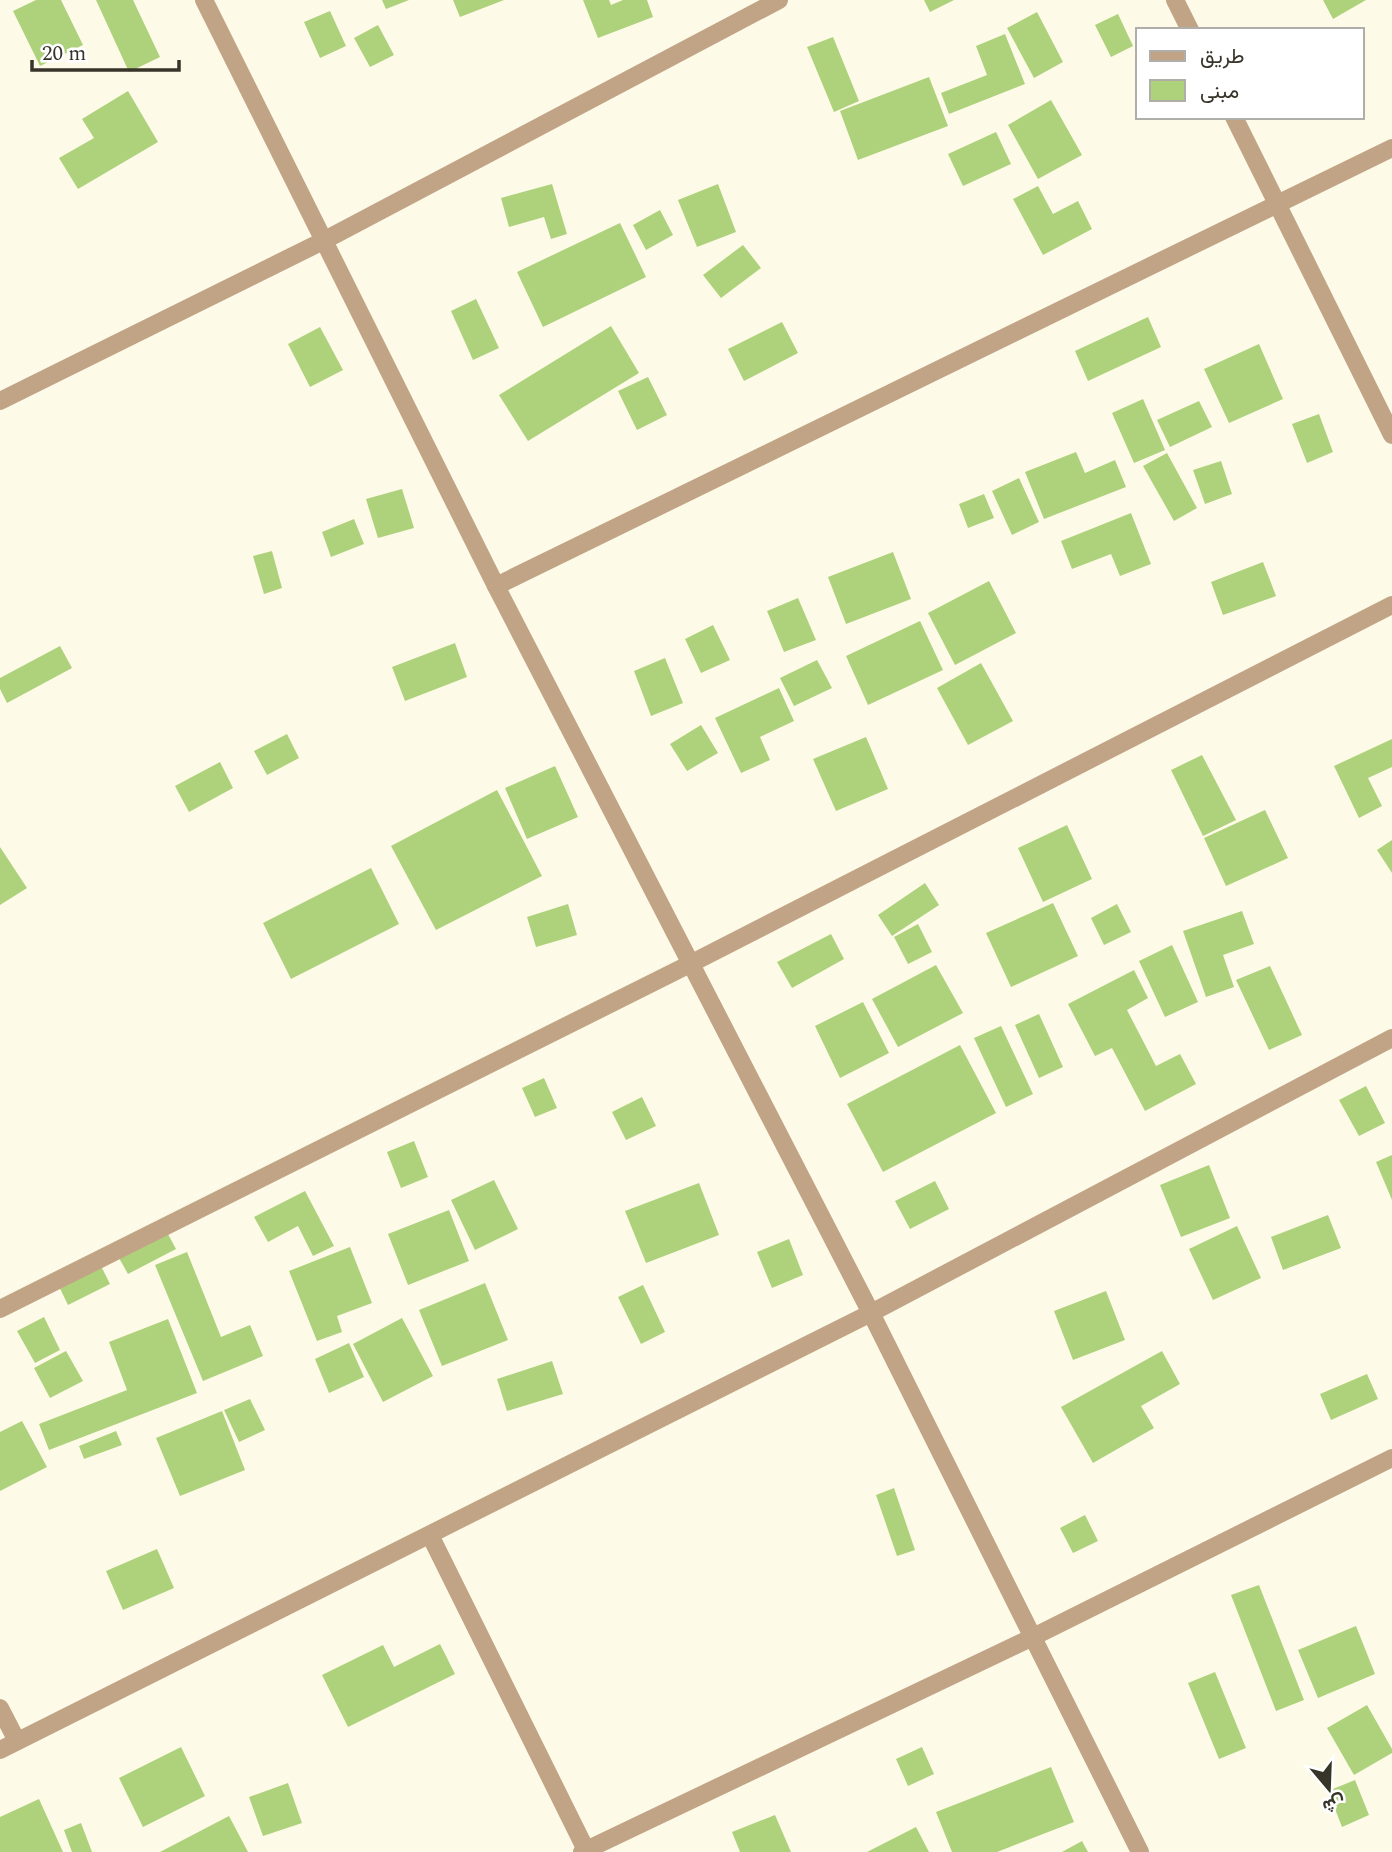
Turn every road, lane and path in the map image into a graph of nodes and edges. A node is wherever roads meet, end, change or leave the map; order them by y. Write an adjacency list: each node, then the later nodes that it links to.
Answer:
1 (204, 0): 8 (street)
2 (779, 0): 8 (street)
3 (1175, 0): 4 (street)
4 (1189, 28)
5 (1235, 119): 7 (street)
6 (1392, 148): 7 (street)
7 (1277, 202): 10 (street); 11 (street)
8 (325, 240): 9 (street); 11 (street)
9 (0, 401)
10 (1392, 435)
11 (496, 586): 13 (street)
12 (1392, 606): 13 (street)
13 (690, 964): 15 (street); 16 (street)
14 (1392, 1038): 16 (street)
15 (0, 1309)
16 (871, 1313): 18 (street); 19 (street)
17 (1392, 1458): 19 (street)
18 (430, 1535): 21 (street); 23 (street)
19 (1033, 1637): 23 (street); 24 (street)
20 (0, 1708): 21 (street)
21 (17, 1741): 22 (street)
22 (0, 1750)
23 (585, 1851)
24 (1140, 1852)

